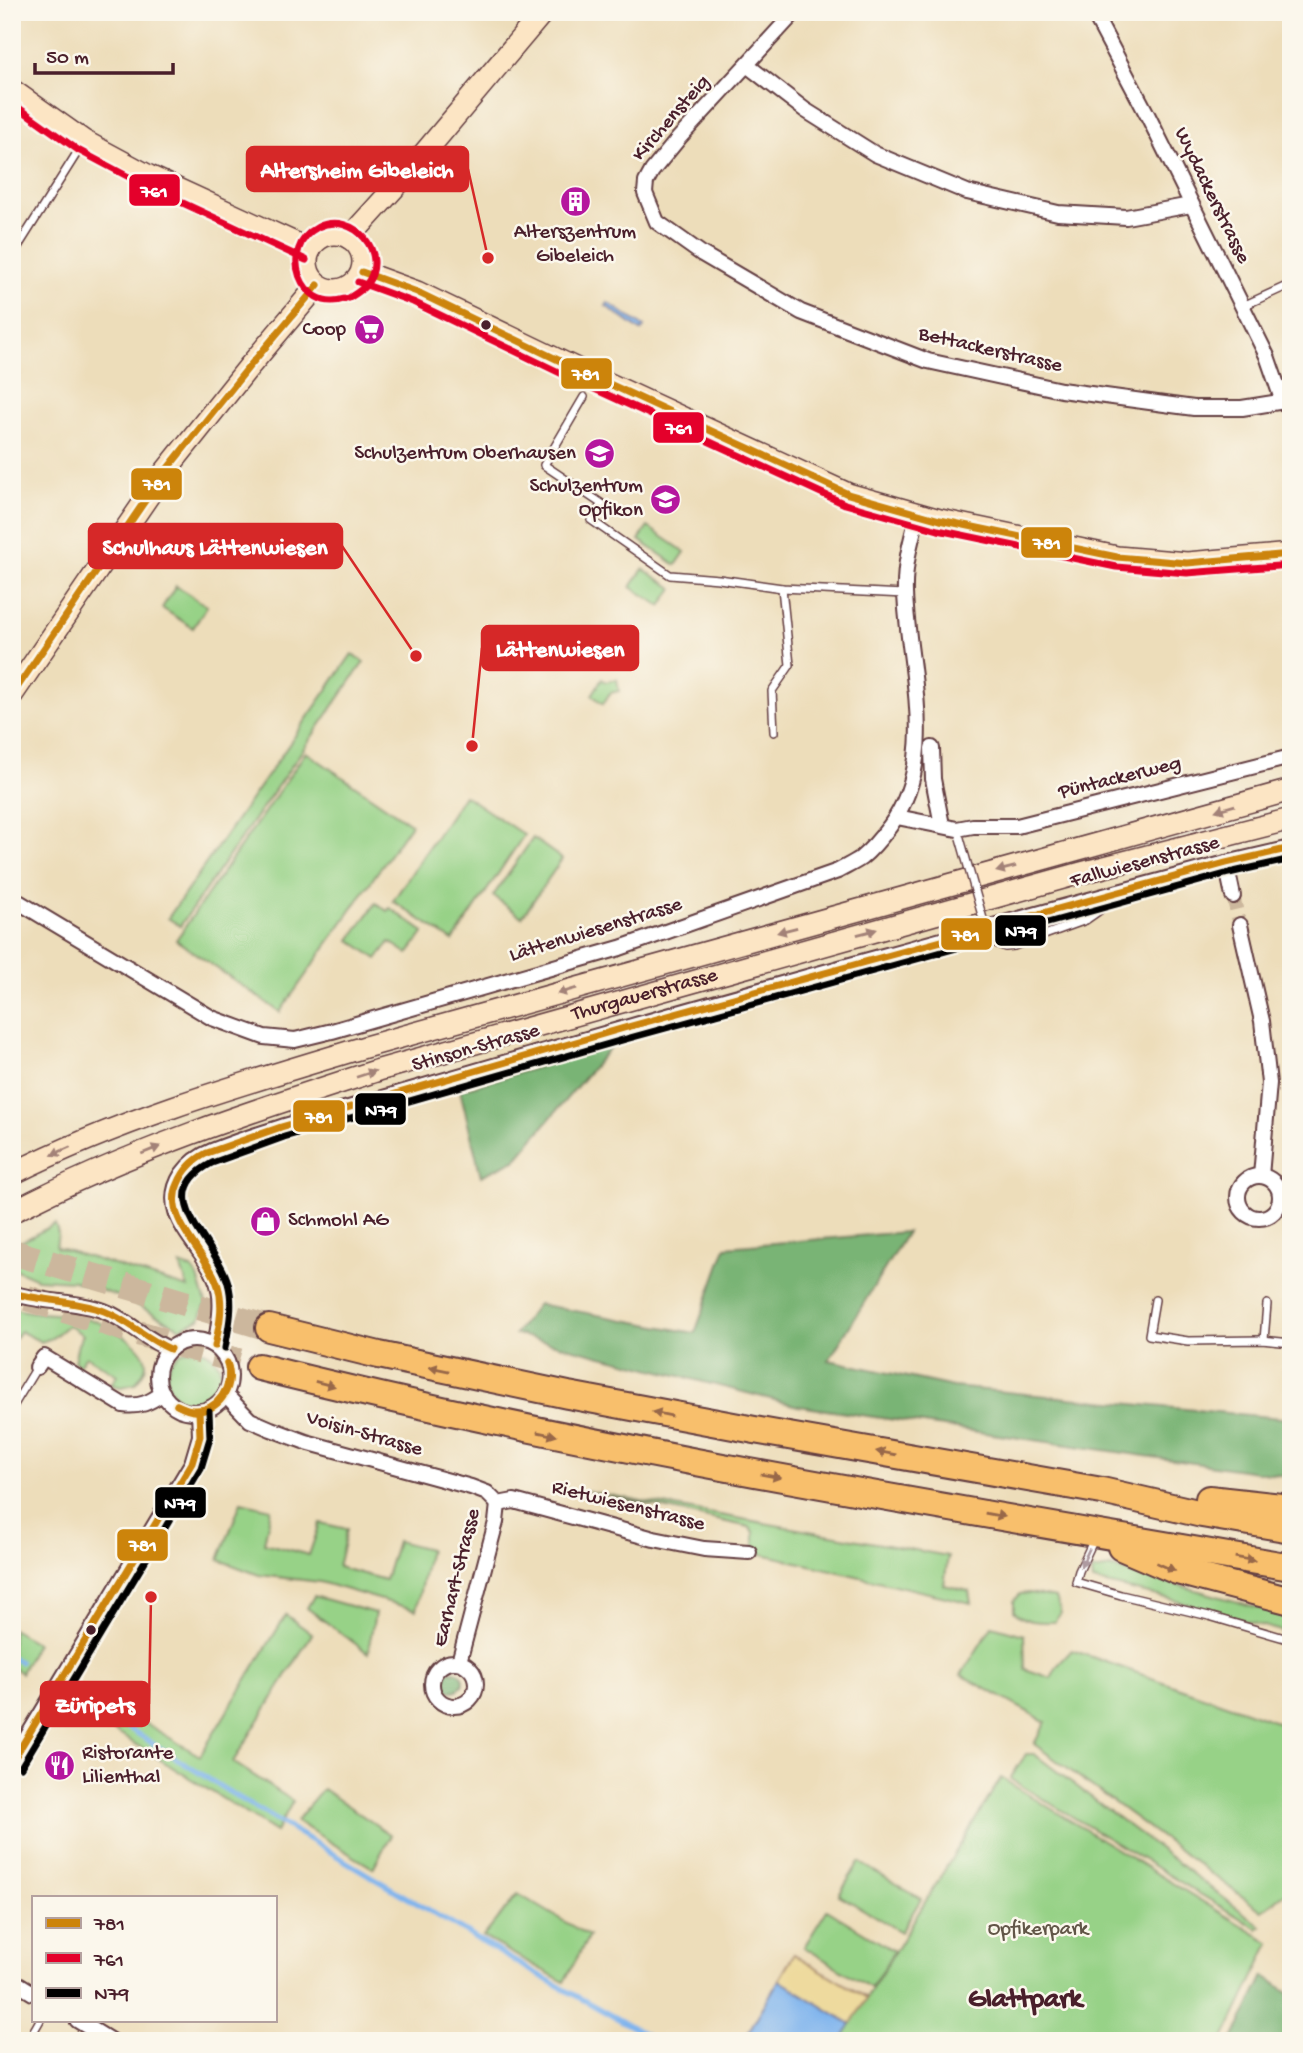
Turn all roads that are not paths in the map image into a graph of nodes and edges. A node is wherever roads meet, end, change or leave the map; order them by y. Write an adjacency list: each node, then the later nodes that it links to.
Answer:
1 (543, 12): 8 (main road)
2 (796, 12): 4 (street, Kirchensteig)
3 (1093, 12): 7 (street, Wydackerstrasse)
4 (748, 66): 7 (street); 10 (street, Kirchensteig)
5 (12, 90): 6 (main road)
6 (85, 141): 9 (main road); 11 (lane)
7 (1191, 205): 15 (street, Wydackerstrasse)
8 (349, 238): 9 (main road); 12 (main road)
9 (310, 250): 14 (main road)
10 (702, 254): 17 (street, Bettackerstrasse)
11 (12, 256)
12 (362, 272): 14 (main road); 18 (main road)
13 (1291, 284): 15 (lane)
14 (318, 285): 22 (main road)
15 (1242, 306): 17 (street, Wydackerstrasse)
16 (584, 397): 20 (lane)
17 (1287, 401)
18 (918, 514): 19 (main road); 21 (street, Lättenwiesenstrasse)
19 (1291, 554)
20 (782, 588): 21 (lane); 23 (lane)
21 (905, 594): 27 (street, Lättenwiesenstrasse)
22 (12, 695)
23 (774, 732)
24 (932, 748): 29 (street)
25 (1291, 757): 29 (street, Püntackerweg)
26 (1291, 790): 37 (main road, Thurgauerstrasse, one-way to 37)
27 (897, 817): 29 (street, Püntackerweg); 34 (street, Lättenwiesenstrasse)
28 (1291, 819): 39 (main road, Thurgauerstrasse, one-way to 28)
29 (953, 831): 32 (lane, bridge)
30 (1291, 848): 31 (street, Fallwiesenstrasse)
31 (1226, 863): 32 (street, Fallwiesenstrasse); 33 (street)
32 (1105, 896): 35 (street, Fallwiesenstrasse)
33 (1233, 896)
34 (12, 898)
35 (1011, 922): 46 (street, Stinson-Strasse)
36 (1240, 925): 38 (street)
37 (12, 1174)
38 (1261, 1176)
39 (12, 1212)
40 (12, 1293): 47 (street)
41 (1155, 1300): 44 (lane)
42 (1267, 1304): 44 (lane)
43 (269, 1328): 54 (highway, one-way to 43)
44 (1264, 1340): 45 (lane)
45 (1291, 1343)
46 (215, 1346): 47 (street); 51 (street)
47 (170, 1349): 50 (street)
48 (37, 1367): 50 (street); 52 (lane)
49 (259, 1367): 58 (highway, one-way to 58)
50 (163, 1393): 53 (street)
51 (225, 1395): 53 (street); 55 (street, Voisin-Strasse)
52 (12, 1408)
53 (199, 1411): 64 (street)
54 (1102, 1491): 56 (highway); 57 (highway)
55 (498, 1504): 59 (street, Rietwiesenstrasse); 63 (street, Earhart-Strasse)
56 (1291, 1508)
57 (1291, 1529)
58 (1088, 1533): 60 (highway, one-way to 60); 61 (highway, one-way to 61); 62 (lane, one-way to 62)
59 (749, 1552)
60 (1291, 1567)
61 (1291, 1601)
62 (1291, 1640)
63 (458, 1662)
64 (12, 1762)
65 (12, 1980): 66 (street)
66 (32, 1992)
67 (39, 2022): 69 (lane)
68 (80, 2022): 70 (street)
69 (28, 2041)
70 (111, 2041)

